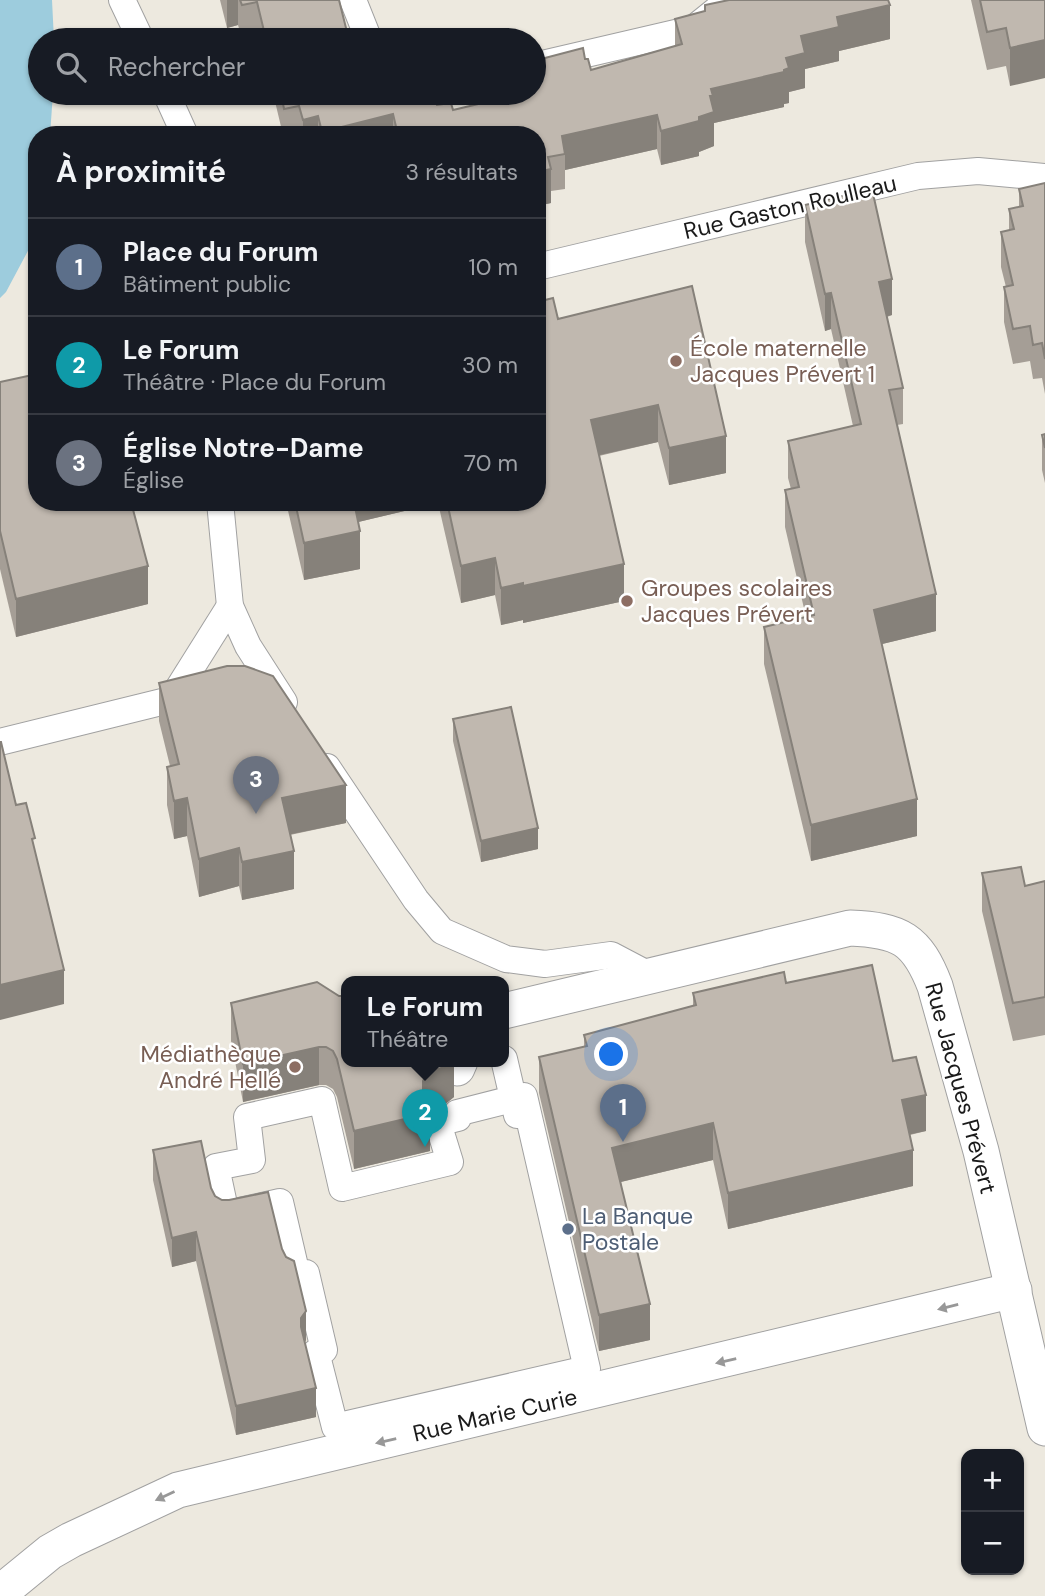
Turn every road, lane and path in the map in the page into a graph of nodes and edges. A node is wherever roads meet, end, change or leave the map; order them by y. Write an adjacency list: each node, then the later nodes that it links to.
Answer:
1 (122, 0): 4 (street)
2 (353, 0): 5 (street)
3 (729, 0): 6 (street)
4 (135, 28)
5 (364, 28)
6 (546, 63)
7 (171, 105): 8 (street)
8 (181, 126)
9 (1045, 177): 10 (street, Rue Gaston Roulleau)
10 (546, 265)
11 (221, 511): 12 (street)
12 (230, 606): 13 (street); 14 (street)
13 (243, 682): 14 (street); 15 (street)
14 (171, 700): 16 (street)
15 (297, 722)
16 (0, 742)
17 (312, 744): 18 (street)
18 (649, 975): 19 (street, Rue Jacques Prévert); 22 (street, Rue Jacques Prévert)
19 (509, 1010)
20 (506, 1067): 21 (street)
21 (514, 1099): 24 (street); 24 (street)
22 (1014, 1290): 23 (street, Rue Jacques Prévert); 24 (street, Rue Marie Curie, one-way to 24)
23 (1038, 1382): 25 (street, Rue Jacques Prévert)
24 (572, 1384): 26 (street, Rue Marie Curie, one-way to 26)
25 (1045, 1428)
26 (0, 1593)

